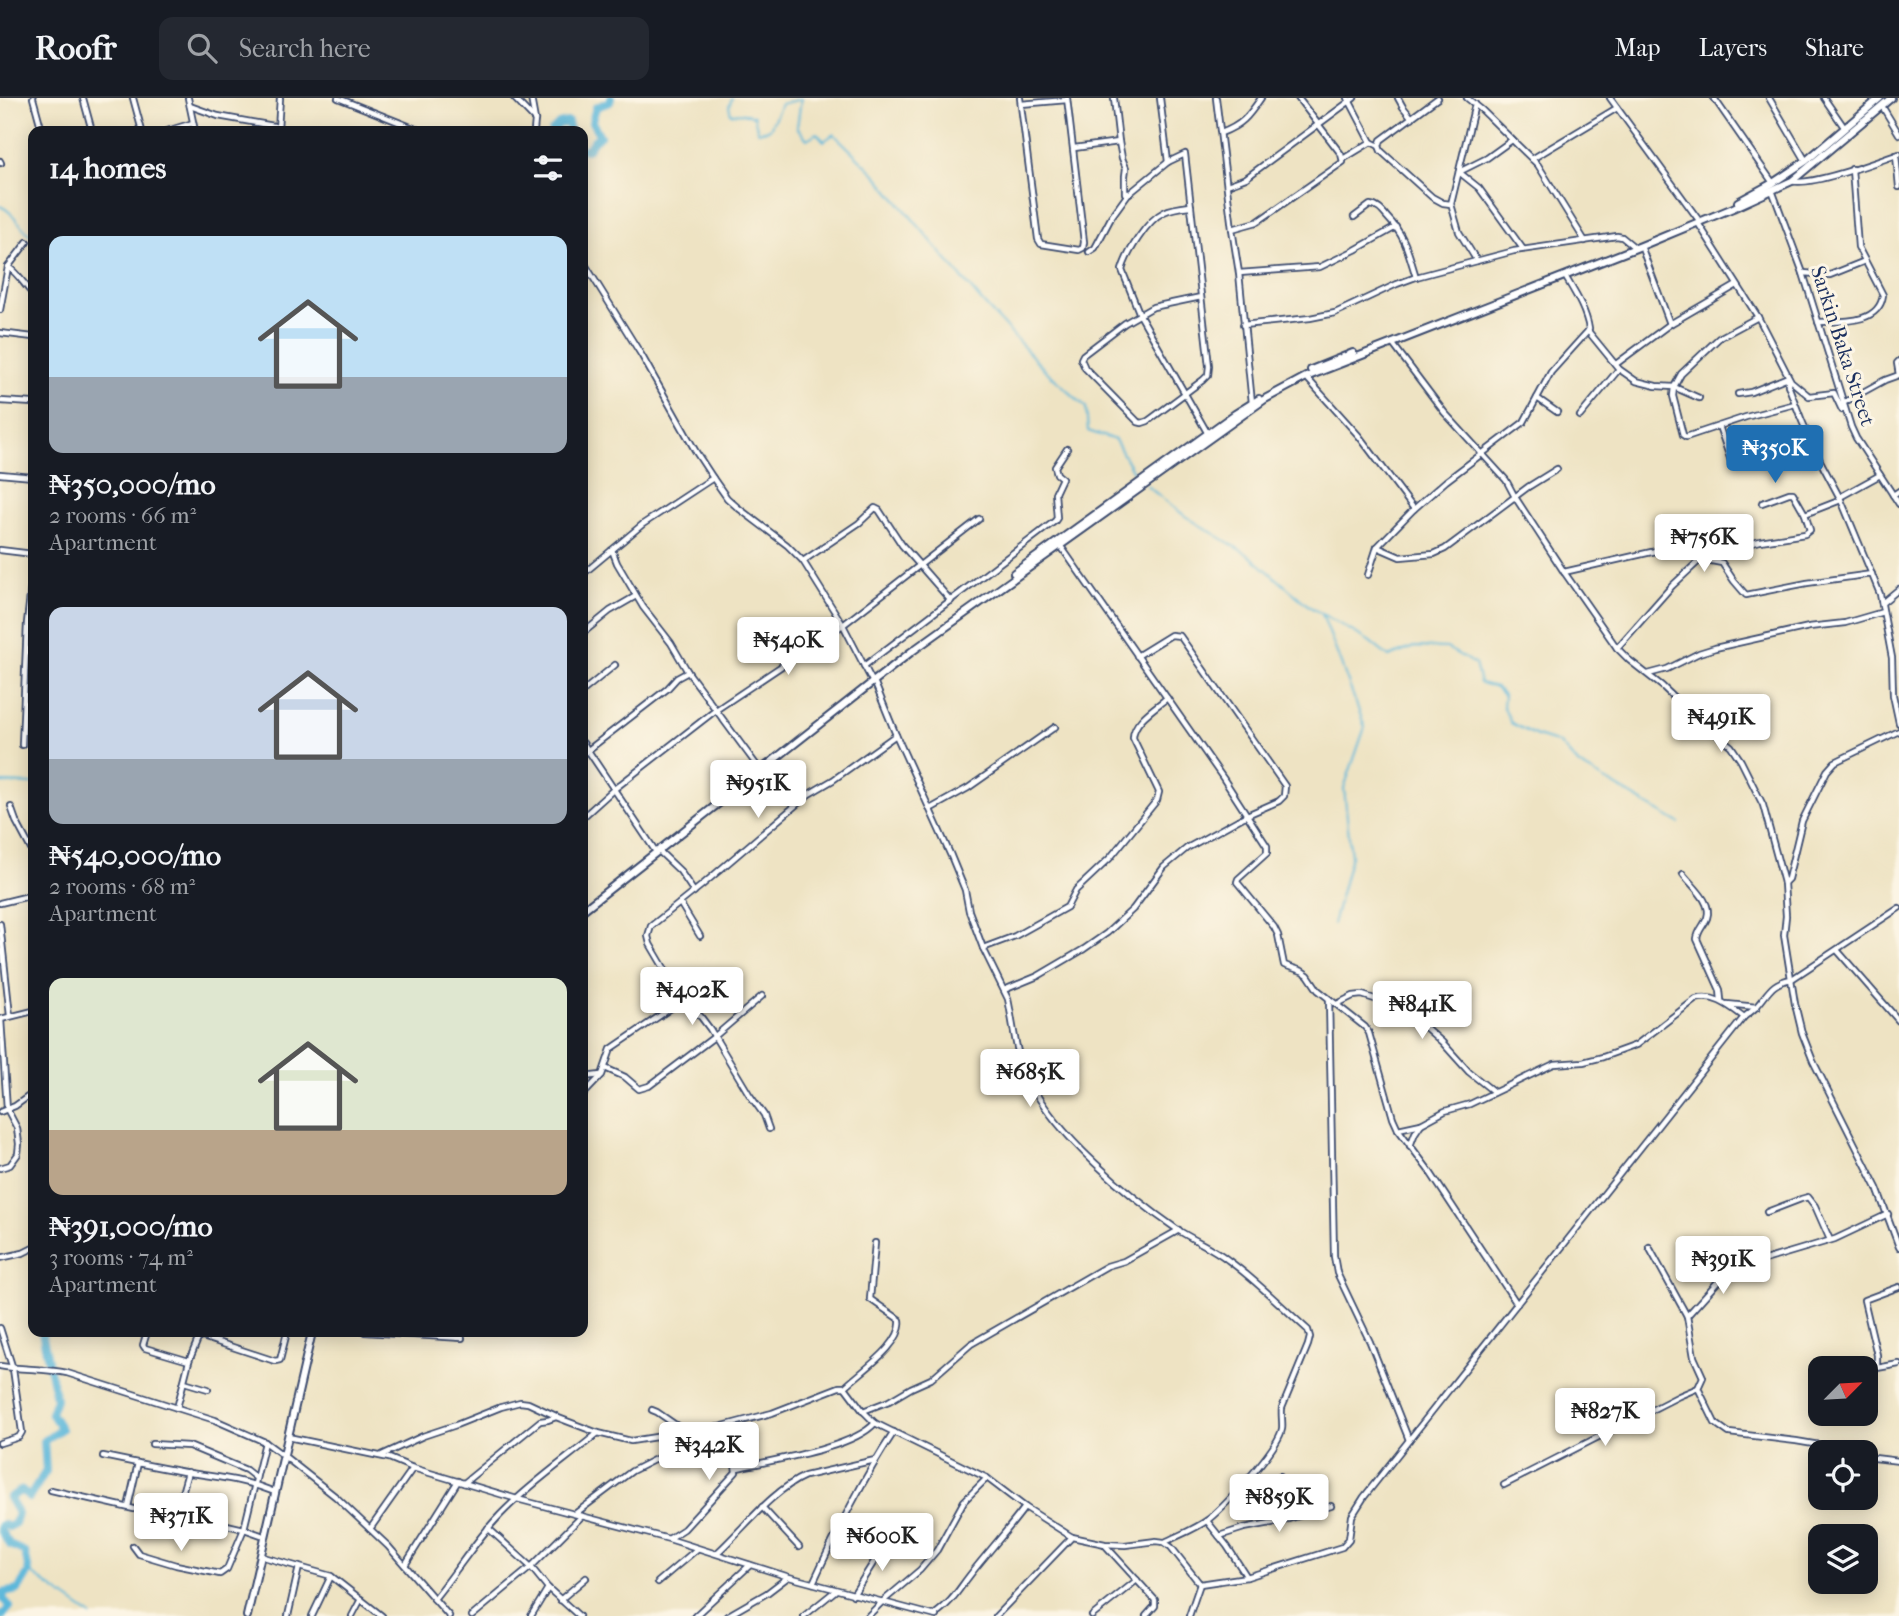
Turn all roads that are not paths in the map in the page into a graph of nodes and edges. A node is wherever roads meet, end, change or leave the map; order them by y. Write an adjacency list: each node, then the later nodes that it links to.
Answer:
1 (33, 98): 33 (street)
2 (83, 98): 34 (street)
3 (133, 98): 35 (street)
4 (188, 98): 27 (street)
5 (280, 98): 39 (street)
6 (338, 98): 40 (street)
7 (514, 98): 30 (street)
8 (531, 98): 30 (street)
9 (1114, 98): 46 (street)
10 (1160, 98): 54 (street)
11 (1216, 98): 43 (street)
12 (1261, 98): 43 (street)
13 (1298, 98): 32 (street)
14 (1398, 98): 29 (street)
15 (1438, 98): 29 (street)
16 (1467, 98): 26 (street)
17 (1610, 98): 28 (street)
18 (1714, 98): 59 (street, Sarkin Baka Street)
19 (1769, 98): 53 (street)
20 (1824, 98): 42 (street)
21 (1891, 98): 24 (main road)
22 (1067, 99): 25 (street); 49 (street)
23 (1350, 99): 32 (street); 47 (street)
24 (1879, 100): 42 (main road); 44 (street); 57 (main road)
25 (1020, 101): 49 (street)
26 (1475, 101): 45 (street); 56 (street)
27 (190, 106): 31 (street); 38 (street)
28 (1617, 108): 52 (street); 65 (street)
29 (1412, 118): 48 (street)
30 (535, 120): 41 (street)
31 (193, 123): 36 (street); 37 (street)
32 (1320, 125): 51 (street); 58 (street)
33 (41, 126)
34 (91, 126)
35 (141, 126)
36 (183, 126)
37 (194, 126)
38 (272, 126)
39 (278, 126)
40 (408, 126)
41 (534, 126)
42 (1844, 127): 53 (main road)
43 (1220, 133): 58 (street)
44 (1899, 134)
45 (1512, 140): 52 (street); 56 (street)
46 (1119, 142): 49 (street); 61 (street)
47 (1371, 142): 48 (street); 51 (street)
48 (1379, 146): 62 (street)
49 (1074, 148)
50 (1898, 154): 55 (street); 60 (street)
51 (1343, 159): 67 (street)
52 (1532, 159): 68 (street)
53 (1806, 161): 59 (main road)
54 (1168, 162): 61 (street); 63 (street)
55 (1852, 169): 57 (street); 74 (street)
56 (1459, 172): 62 (street); 71 (street)
57 (1792, 181): 59 (main road)
58 (1227, 186): 67 (street)
59 (1772, 186): 65 (main road); 78 (street, Sarkin Baka Street)
60 (1899, 187)
61 (1128, 194): 72 (street)
62 (1451, 204): 73 (street)
63 (1191, 206): 84 (street); 86 (street)
64 (1353, 217): 66 (street)
65 (1698, 221): 70 (main road); 82 (street)
66 (1396, 227): 77 (street); 80 (street)
67 (1232, 229): 77 (street)
68 (1585, 241): 70 (street); 71 (street)
69 (27, 242): 75 (street)
70 (1637, 246): 79 (main road); 81 (main road); 89 (street)
71 (1523, 249): 73 (street)
72 (1089, 252)
73 (1477, 261): 80 (street)
74 (1865, 261): 78 (street); 88 (street)
75 (8, 267): 83 (street); 85 (street)
76 (588, 269): 121 (street)
77 (1239, 273): 90 (street)
78 (1803, 273): 88 (street, Sarkin Baka Street)
79 (1565, 276): 81 (main road); 91 (street)
80 (1416, 277): 90 (street)
81 (1551, 280): 94 (main road); 106 (main road)
82 (1737, 285): 87 (street); 89 (street)
83 (28, 289)
84 (1201, 297): 86 (street); 100 (street)
85 (0, 310)
86 (1140, 315): 100 (street); 100 (street)
87 (1758, 317): 98 (street); 99 (street)
88 (1818, 322): 107 (street, Sarkin Baka Street)
89 (1670, 324): 96 (street)
90 (1243, 326): 106 (street)
91 (1588, 331): 96 (street); 102 (street)
92 (0, 332): 93 (street)
93 (28, 336)
94 (1392, 343): 97 (main road); 116 (street)
95 (1899, 361): 107 (street)
96 (1618, 366): 99 (street); 110 (street)
97 (1306, 377): 128 (street); 131 (main road)
98 (1788, 377): 101 (street); 108 (street); 112 (street)
99 (1674, 387): 103 (street); 111 (street)
100 (1184, 394): 113 (street)
101 (1738, 394)
102 (1537, 398): 109 (street); 116 (street)
103 (1699, 398)
104 (0, 401): 105 (street)
105 (28, 403)
106 (1252, 403): 113 (main road)
107 (1843, 403): 112 (street, Sarkin Baka Street)
108 (1796, 404): 111 (street); 114 (street)
109 (1557, 412)
110 (1580, 416)
111 (1719, 426): 114 (street)
112 (1850, 427): 119 (street, Sarkin Baka Street)
113 (1208, 434): 159 (main road)
114 (1811, 442): 125 (street)
115 (1067, 449): 147 (street)
116 (1481, 454): 124 (street); 128 (street)
117 (1557, 469): 124 (street)
118 (0, 474): 120 (street)
119 (1880, 475): 123 (street, Sarkin Baka Street); 125 (street)
120 (28, 477)
121 (713, 478): 133 (street); 138 (street)
122 (1899, 491): 123 (street)
123 (1893, 495): 127 (street, Sarkin Baka Street)
124 (1515, 497): 132 (street); 142 (street)
125 (1841, 498): 129 (street); 143 (street)
126 (1762, 503): 129 (street)
127 (1899, 504)
128 (1414, 509): 132 (street)
129 (1805, 514): 137 (street)
130 (979, 519): 140 (street)
131 (1060, 545): 154 (street); 159 (main road)
132 (1377, 547): 144 (street)
133 (612, 550): 136 (street); 139 (street)
134 (0, 551): 135 (street)
135 (28, 554)
136 (604, 556): 139 (street); 141 (street)
137 (1701, 559): 142 (street); 143 (street); 152 (street)
138 (803, 561): 140 (street); 150 (street)
139 (617, 563): 146 (street)
140 (920, 565): 147 (street); 150 (street)
141 (588, 570)
142 (1564, 572): 152 (street)
143 (1872, 574): 148 (street)
144 (1368, 575)
145 (1899, 589): 148 (street)
146 (636, 596): 151 (street); 157 (street)
147 (951, 601): 156 (street)
148 (1881, 603): 149 (street)
149 (1883, 612): 158 (street); 161 (street)
150 (843, 625): 156 (street); 164 (street)
151 (588, 629)
152 (1618, 648): 158 (street)
153 (28, 654): 169 (street)
154 (1137, 656): 162 (street); 177 (street)
155 (615, 665): 160 (street)
156 (864, 666): 159 (street)
157 (688, 672): 164 (street); 170 (street)
158 (1647, 674): 181 (street)
159 (873, 680): 168 (street); 171 (main road); 172 (main road)
160 (588, 687)
161 (1893, 695): 163 (street); 165 (street)
162 (1167, 698): 177 (street); 190 (street)
163 (1899, 706)
164 (716, 710): 171 (street); 173 (street)
165 (1899, 723)
166 (1055, 727): 175 (street)
167 (1899, 731): 181 (street)
168 (896, 735): 175 (street); 182 (street)
169 (22, 745)
170 (588, 750): 173 (street)
171 (758, 767): 172 (main road)
172 (741, 783): 179 (main road)
173 (613, 790): 176 (street); 179 (street)
174 (11, 807): 178 (street)
175 (930, 809): 190 (street)
176 (588, 812)
177 (1247, 815): 193 (street); 195 (street)
178 (28, 844)
179 (656, 850): 182 (street); 184 (main road)
180 (1683, 874): 197 (street)
181 (1784, 883): 192 (street)
182 (694, 892): 185 (street)
183 (28, 896): 186 (street)
184 (588, 902)
185 (680, 902): 189 (street); 196 (street)
186 (0, 903)
187 (1899, 908): 191 (street)
188 (0, 925): 201 (street)
189 (700, 936)
190 (984, 948): 193 (street)
191 (1837, 950): 192 (street); 204 (street)
192 (1793, 979): 199 (street); 220 (street)
193 (1004, 990): 221 (street)
194 (762, 996): 205 (street)
195 (1329, 998): 198 (street); 262 (street)
196 (683, 1000): 205 (street); 206 (street)
197 (1724, 1002): 199 (street); 202 (street); 210 (street)
198 (1338, 1004): 210 (street); 216 (street)
199 (1757, 1006): 202 (street)
200 (28, 1012): 201 (street)
201 (10, 1016): 203 (street)
202 (1744, 1017): 230 (street)
203 (0, 1019): 212 (street)
204 (1899, 1021)
205 (714, 1037): 206 (street); 215 (street)
206 (606, 1068): 207 (street)
207 (602, 1075): 208 (street); 209 (street)
208 (588, 1076)
209 (588, 1090)
210 (1494, 1092): 214 (street)
211 (28, 1096): 212 (street)
212 (7, 1109): 213 (street); 218 (street)
213 (0, 1112)
214 (1421, 1124): 216 (street); 217 (street)
215 (769, 1129)
216 (1398, 1129): 217 (street)
217 (1410, 1146): 230 (street)
218 (0, 1168)
219 (1767, 1212): 223 (street)
220 (1888, 1214): 222 (street); 223 (street)
221 (1179, 1230): 253 (street); 293 (street)
222 (1897, 1237): 226 (street)
223 (1830, 1240): 231 (street)
224 (875, 1243): 248 (street)
225 (1649, 1247): 231 (street)
226 (1899, 1247)
227 (28, 1250): 228 (street)
228 (0, 1258)
229 (1899, 1287): 240 (street)
230 (1517, 1304): 262 (street)
231 (1687, 1316): 249 (street)
232 (0, 1328): 246 (street)
233 (145, 1337): 241 (street)
234 (199, 1337): 241 (street)
235 (208, 1337): 236 (street)
236 (286, 1337)
237 (309, 1337): 242 (main road)
238 (446, 1337): 239 (street)
239 (462, 1338)
240 (1877, 1356)
241 (189, 1362): 247 (street)
242 (303, 1363): 261 (main road); 267 (main road)
243 (1899, 1364): 245 (street)
244 (0, 1366): 246 (street)
245 (1878, 1367)
246 (13, 1368): 251 (street); 264 (street)
247 (184, 1382): 250 (street); 251 (street)
248 (845, 1387): 253 (street); 256 (street)
249 (1698, 1388): 265 (street); 281 (street)
250 (208, 1389)
251 (177, 1408): 263 (street)
252 (652, 1410): 257 (street)
253 (863, 1411): 255 (street)
254 (556, 1416): 260 (street); 269 (street); 280 (street)
255 (875, 1423): 259 (street); 275 (street)
256 (719, 1427): 257 (street); 258 (street)
257 (687, 1432): 260 (street)
258 (710, 1432): 275 (street); 290 (street)
259 (894, 1432): 271 (street); 278 (street)
260 (598, 1433): 284 (street)
261 (288, 1437): 267 (main road); 269 (street)
262 (1410, 1441): 315 (street)
263 (265, 1442): 267 (street); 279 (street)
264 (0, 1443)
265 (1808, 1443)
266 (152, 1444): 279 (street)
267 (282, 1454): 283 (main road); 296 (street); 308 (main road)
268 (103, 1456): 273 (street)
269 (379, 1456): 274 (street)
270 (1878, 1458): 272 (street)
271 (875, 1460): 287 (street); 319 (street)
272 (1899, 1461)
273 (138, 1463): 276 (street); 286 (street)
274 (413, 1468): 280 (street); 296 (street)
275 (737, 1468): 300 (street)
276 (188, 1472): 279 (street); 289 (street)
277 (1280, 1476): 292 (street)
278 (987, 1478): 288 (street); 327 (street)
279 (256, 1481): 283 (street); 295 (street)
280 (461, 1482): 284 (street); 309 (street)
281 (1504, 1485)
282 (51, 1490): 286 (street)
283 (272, 1490): 297 (main road)
284 (517, 1499): 290 (street); 294 (street)
285 (1331, 1506): 292 (street)
286 (128, 1507): 289 (street)
287 (762, 1507): 305 (street); 307 (street)
288 (1025, 1507): 299 (street); 341 (street)
289 (176, 1514): 295 (street)
290 (575, 1514): 291 (street)
291 (582, 1516): 300 (street); 312 (street)
292 (1287, 1519): 298 (street)
293 (1207, 1521): 298 (street); 302 (street)
294 (488, 1528): 312 (street); 324 (street)
295 (244, 1529): 297 (street); 304 (street)
296 (370, 1529): 309 (street)
297 (261, 1535): 328 (main road)
298 (1219, 1536): 315 (street)
299 (1072, 1537): 303 (street); 342 (street)
300 (669, 1539): 306 (street)
301 (896, 1539): 323 (street)
302 (1164, 1542): 303 (street); 320 (street)
303 (1105, 1544): 317 (street)
304 (133, 1546)
305 (799, 1547)
306 (698, 1548): 307 (street); 318 (street)
307 (717, 1553): 310 (street)
308 (260, 1556): 311 (street); 328 (main road)
309 (405, 1565): 324 (street)
310 (750, 1565): 314 (street); 337 (street)
311 (299, 1567): 313 (street); 329 (street)
312 (531, 1567): 321 (street); 334 (street)
313 (331, 1576): 325 (street); 330 (street)
314 (789, 1577): 319 (street); 338 (street)
315 (1248, 1577): 320 (street)
316 (586, 1578): 326 (street)
317 (1137, 1580): 343 (street); 344 (street)
318 (658, 1582)
319 (813, 1583): 322 (street)
320 (1200, 1584): 345 (street)
321 (548, 1588): 326 (street); 335 (street)
322 (836, 1590): 323 (street); 339 (street)
323 (853, 1595): 327 (street)
324 (434, 1599): 333 (street)
325 (361, 1600): 331 (street); 332 (street)
326 (560, 1600): 336 (street)
327 (882, 1602): 340 (street); 341 (street)
328 (245, 1616)
329 (288, 1616)
330 (312, 1616)
331 (352, 1616)
332 (382, 1616)
333 (449, 1616)
334 (472, 1616)
335 (531, 1616)
336 (579, 1616)
337 (695, 1616)
338 (727, 1616)
339 (804, 1616)
340 (868, 1616)
341 (934, 1616)
342 (996, 1616)
343 (1091, 1616)
344 (1146, 1616)
345 (1189, 1616)

